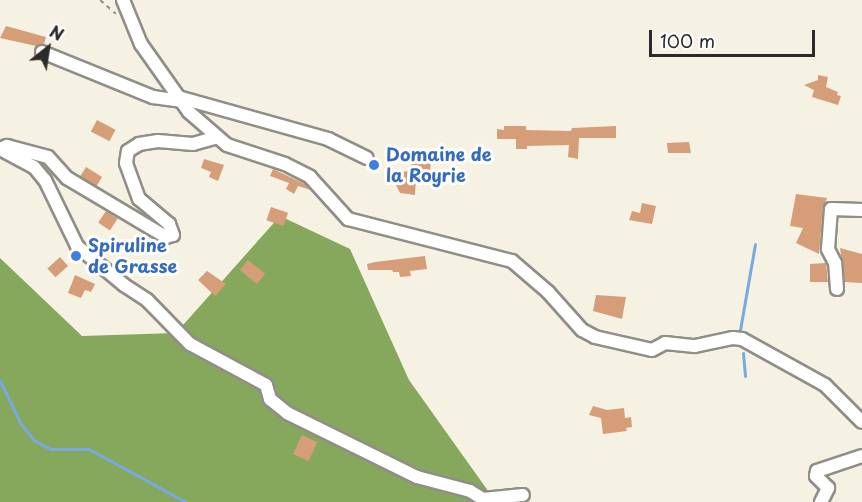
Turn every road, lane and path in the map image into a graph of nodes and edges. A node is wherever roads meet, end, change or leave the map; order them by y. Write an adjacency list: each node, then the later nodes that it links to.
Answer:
1 (123, 0): 3 (street)
2 (42, 52): 3 (street)
3 (179, 99): 4 (street); 6 (street)
4 (217, 137): 5 (street); 9 (street)
5 (0, 149): 11 (street)
6 (367, 158)
7 (862, 210): 8 (street)
8 (837, 289)
9 (862, 422)
10 (862, 456): 12 (street)
11 (523, 495)
12 (821, 502)

